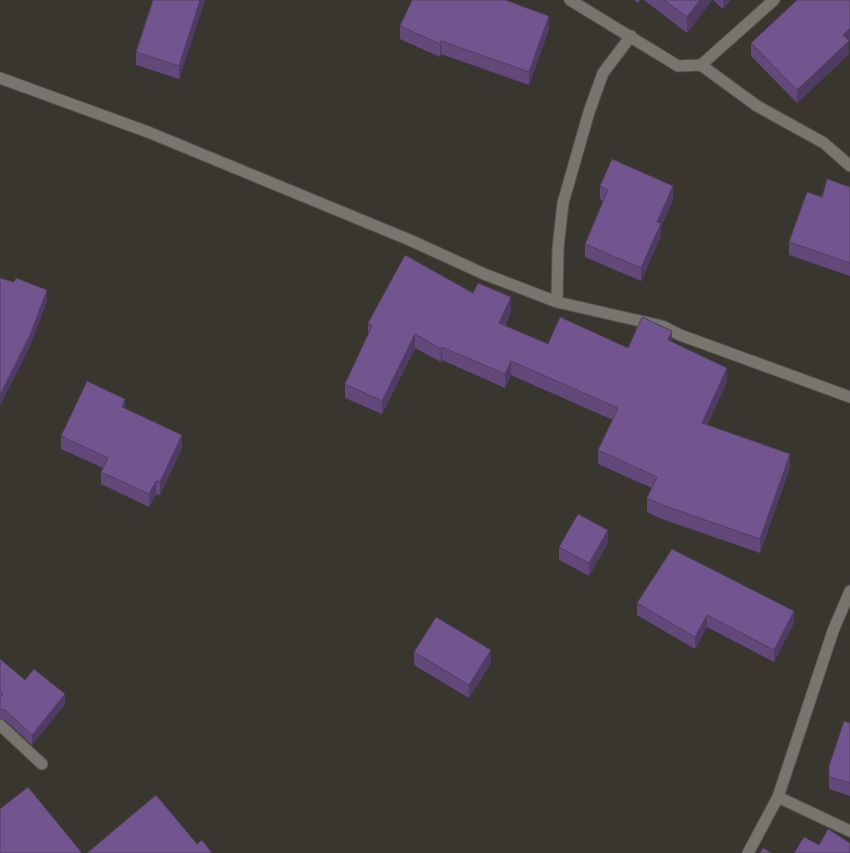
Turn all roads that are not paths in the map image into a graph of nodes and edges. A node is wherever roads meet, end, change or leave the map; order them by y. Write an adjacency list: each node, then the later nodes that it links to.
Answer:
1 (570, 0): 3 (street)
2 (774, 0): 4 (street)
3 (631, 36): 4 (street); 7 (street)
4 (701, 65): 6 (street)
5 (0, 78): 7 (street)
6 (850, 166)
7 (557, 302): 8 (street)
8 (850, 397)
9 (850, 591): 12 (street)
10 (0, 725): 11 (street)
11 (42, 764)
12 (778, 797): 13 (street); 14 (street)
13 (850, 831)
14 (748, 853)

